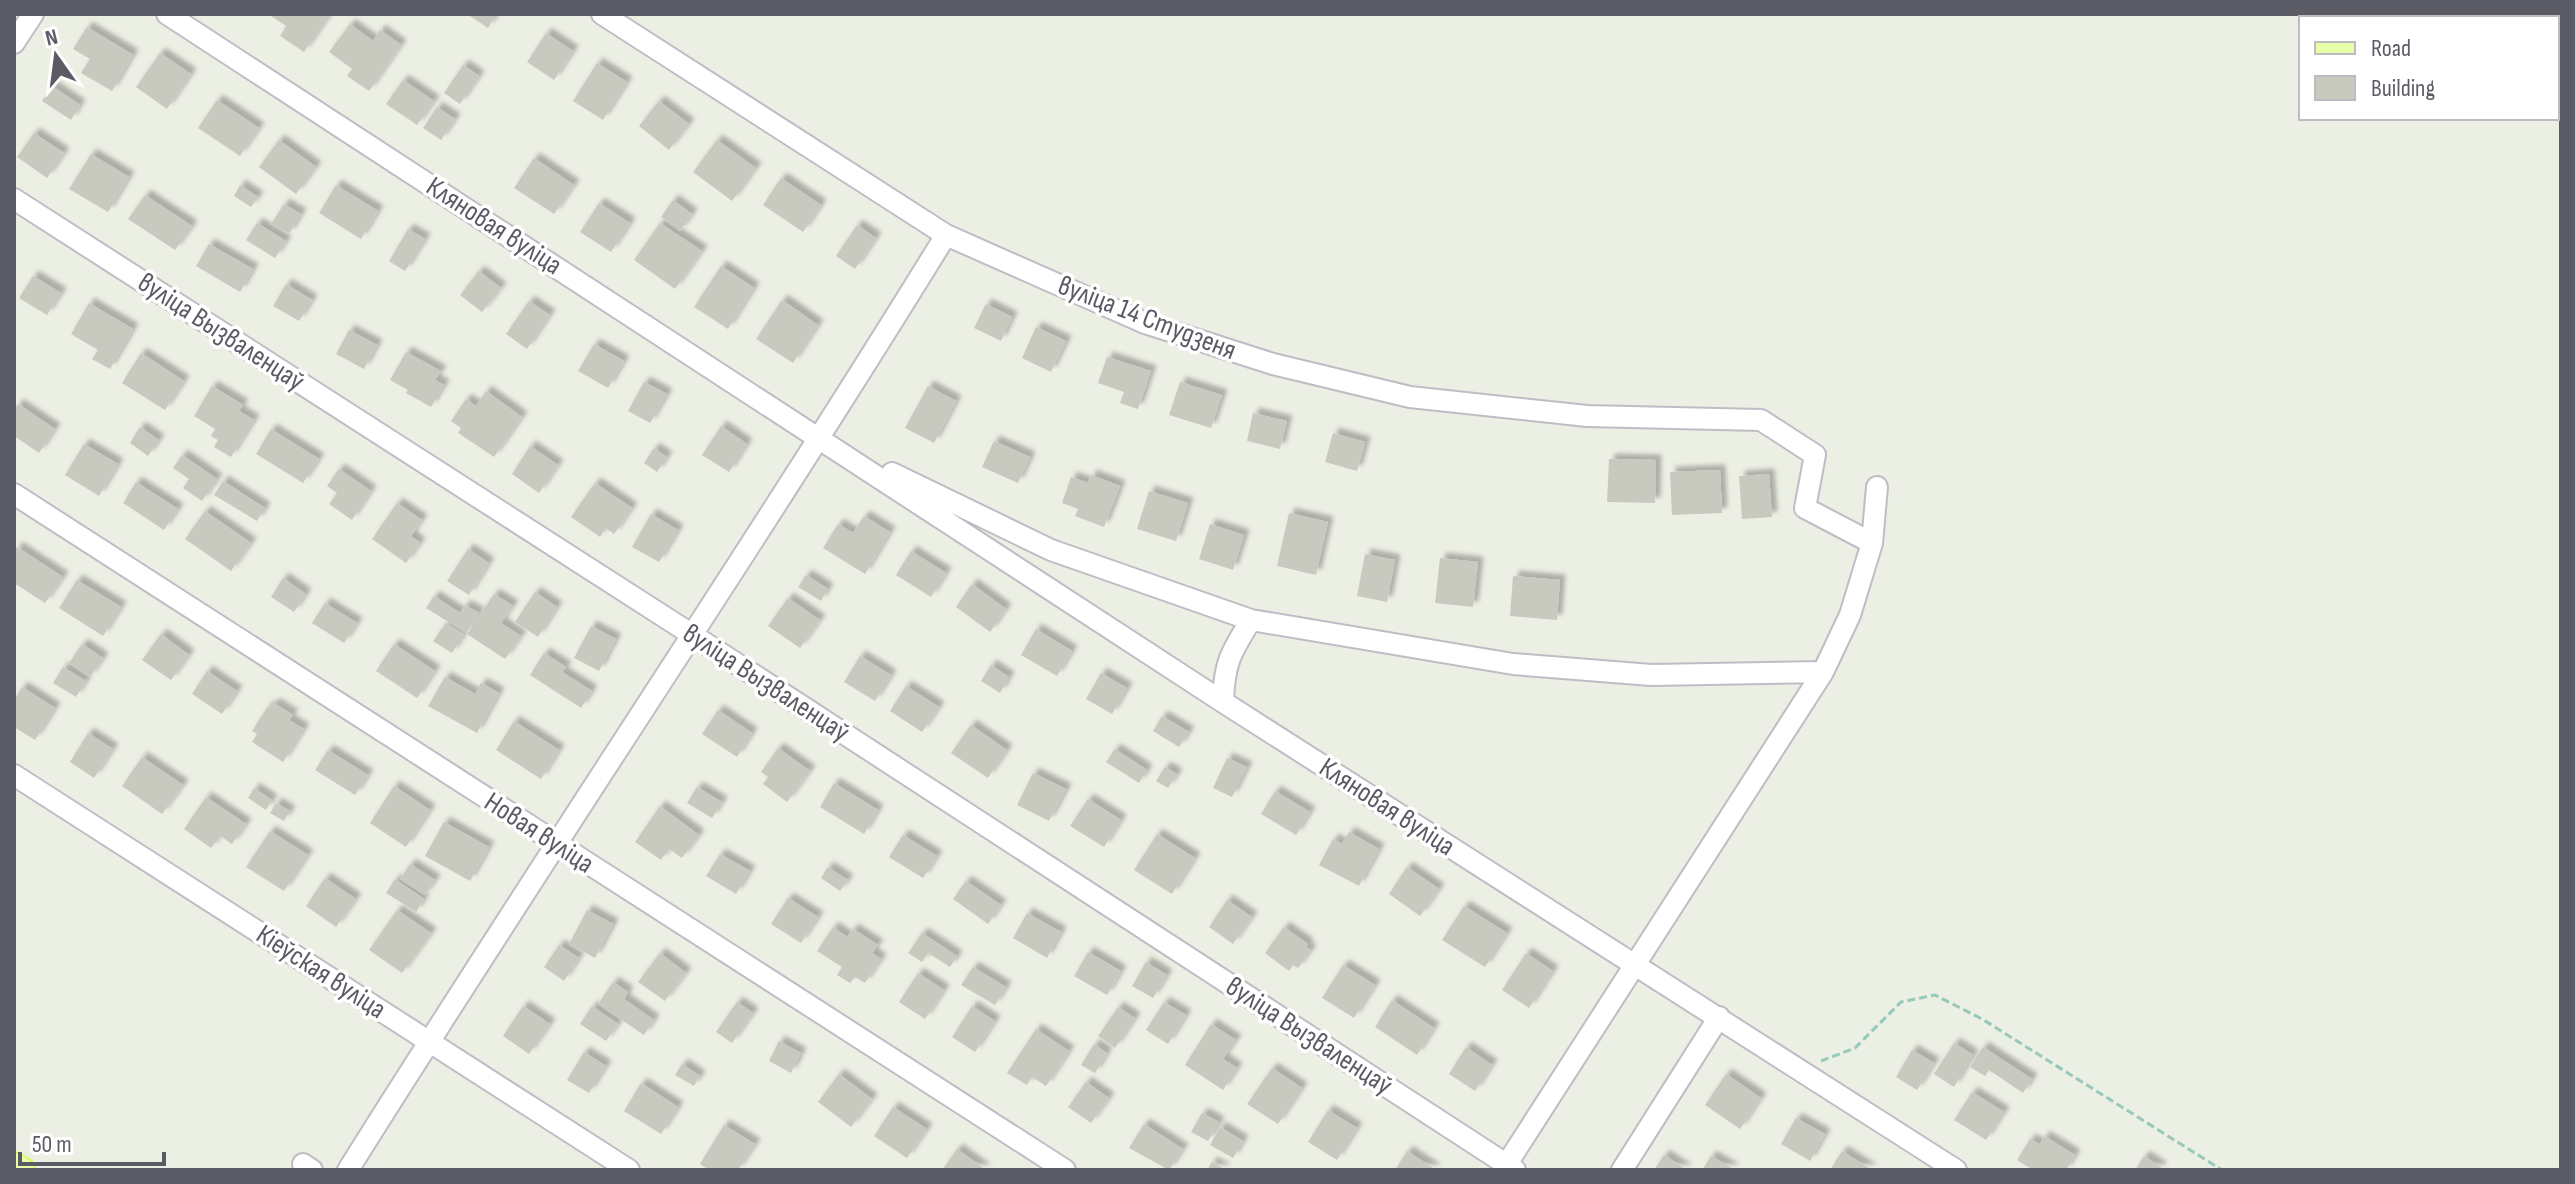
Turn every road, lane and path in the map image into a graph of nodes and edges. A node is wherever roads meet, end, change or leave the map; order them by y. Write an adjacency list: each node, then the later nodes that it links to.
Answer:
1 (33, 14): 4 (street)
2 (167, 14): 7 (street, Кляновая вуліца)
3 (602, 14): 6 (street, вуліца 14 Студзеня)
4 (14, 43)
5 (14, 199): 12 (street, вуліца Вызваленцаў)
6 (946, 235): 7 (street); 10 (street, вуліца 14 Студзеня)
7 (820, 438): 11 (street, Кляновая вуліца); 12 (street); 14 (street, Кляновая вуліца)
8 (1877, 487): 10 (street)
9 (14, 494): 16 (street, Новая вуліца)
10 (1872, 543): 13 (street)
11 (1251, 620): 13 (street, Кляновая вуліца); 14 (street)
12 (691, 634): 16 (street); 22 (street, вуліца Вызваленцаў)
13 (1823, 672): 17 (street)
14 (1223, 702): 17 (street, Кляновая вуліца)
15 (14, 775): 19 (street, Кіеўская вуліца)
16 (557, 845): 19 (street); 26 (street, Новая вуліца)
17 (1634, 965): 18 (street, Кляновая вуліца); 22 (street)
18 (1719, 1017): 20 (street, Кляновая вуліца); 27 (street)
19 (429, 1041): 24 (street); 25 (street, Кіеўская вуліца)
20 (1801, 1069): 28 (street, Кляновая вуліца); 29 (path)
21 (14, 1165): 23 (main road)
22 (1508, 1168)
23 (22, 1170)
24 (348, 1170)
25 (629, 1170)
26 (1065, 1170)
27 (1622, 1170)
28 (1956, 1170)
29 (2222, 1170)

